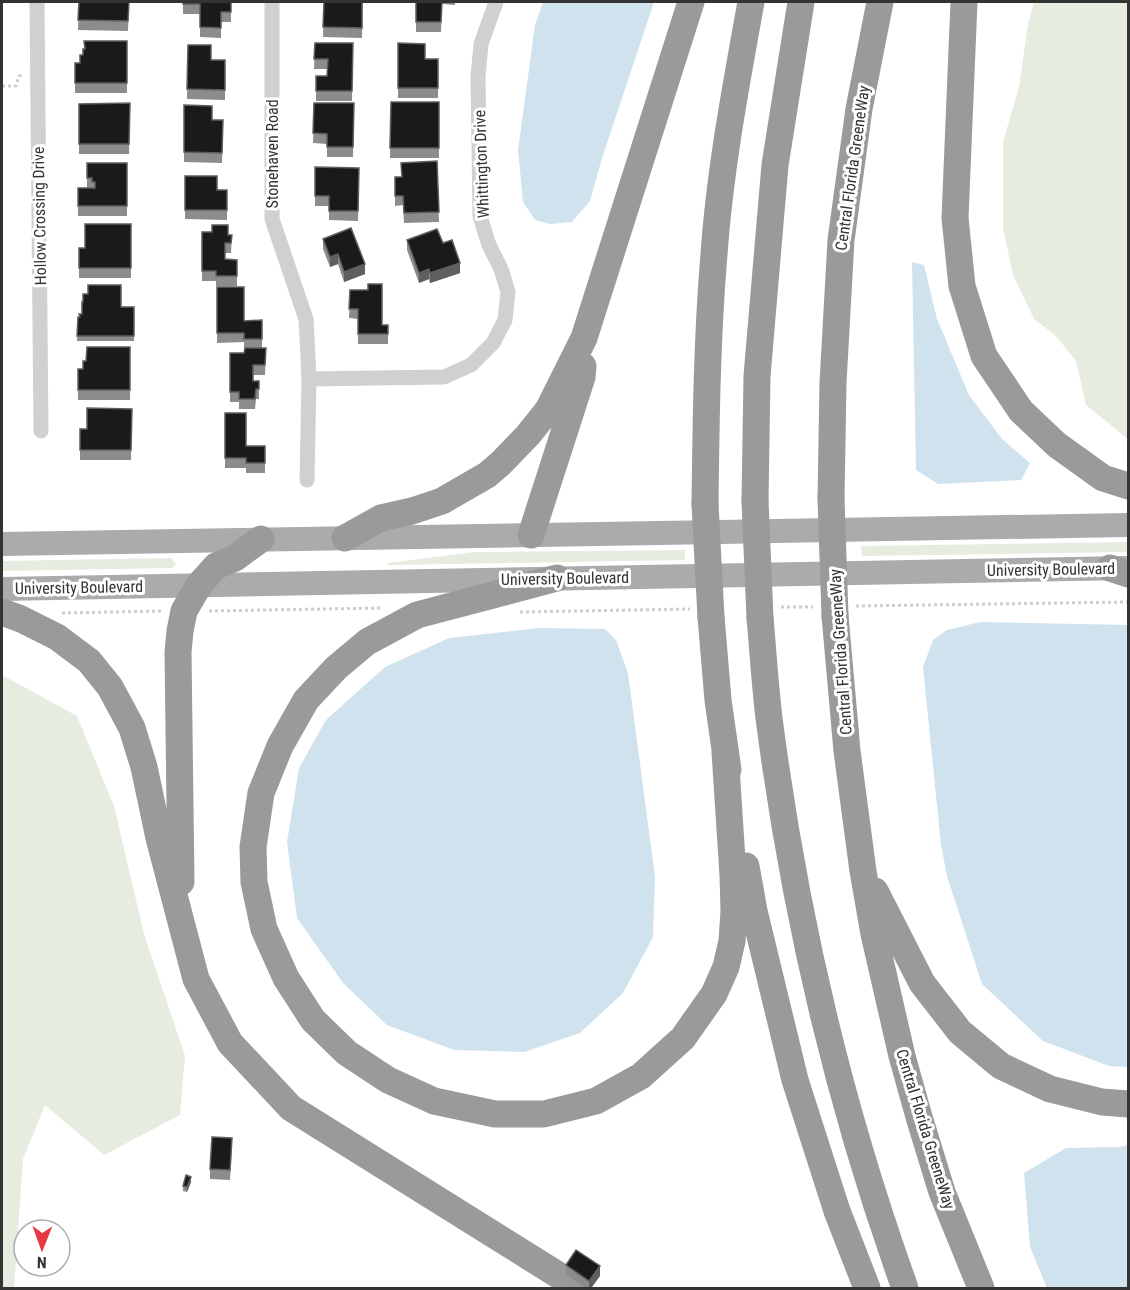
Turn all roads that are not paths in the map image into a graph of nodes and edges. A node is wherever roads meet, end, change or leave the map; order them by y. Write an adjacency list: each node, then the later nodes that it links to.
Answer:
1 (37, 2): 11 (street, Hollow Crossing Drive)
2 (272, 2): 10 (street, Stonehaven Road)
3 (496, 2): 10 (street, Whittington Drive)
4 (691, 2): 9 (highway)
5 (751, 2): 24 (highway, bridge)
6 (801, 2): 30 (highway, bridge)
7 (880, 2): 25 (highway, Central Florida GreeneWay, bridge)
8 (964, 2): 13 (highway)
9 (584, 338): 15 (highway); 16 (highway)
10 (309, 379): 12 (street, Stonehaven Road)
11 (41, 431)
12 (307, 480)
13 (1128, 486)
14 (1128, 525): 15 (main road)
15 (531, 535): 16 (main road)
16 (345, 538): 17 (main road)
17 (261, 539): 18 (main road); 21 (highway)
18 (2, 543)
19 (1122, 570): 20 (main road, University Boulevard)
20 (557, 578): 21 (main road, University Boulevard); 24 (highway)
21 (199, 585): 22 (main road, University Boulevard); 26 (highway)
22 (2, 589)
23 (2, 612): 26 (highway)
24 (725, 752): 29 (highway)
25 (863, 871): 27 (highway); 31 (highway, Central Florida GreeneWay)
26 (181, 919): 28 (highway)
27 (1128, 1104)
28 (579, 1288)
29 (867, 1288)
30 (906, 1288)
31 (981, 1288)

